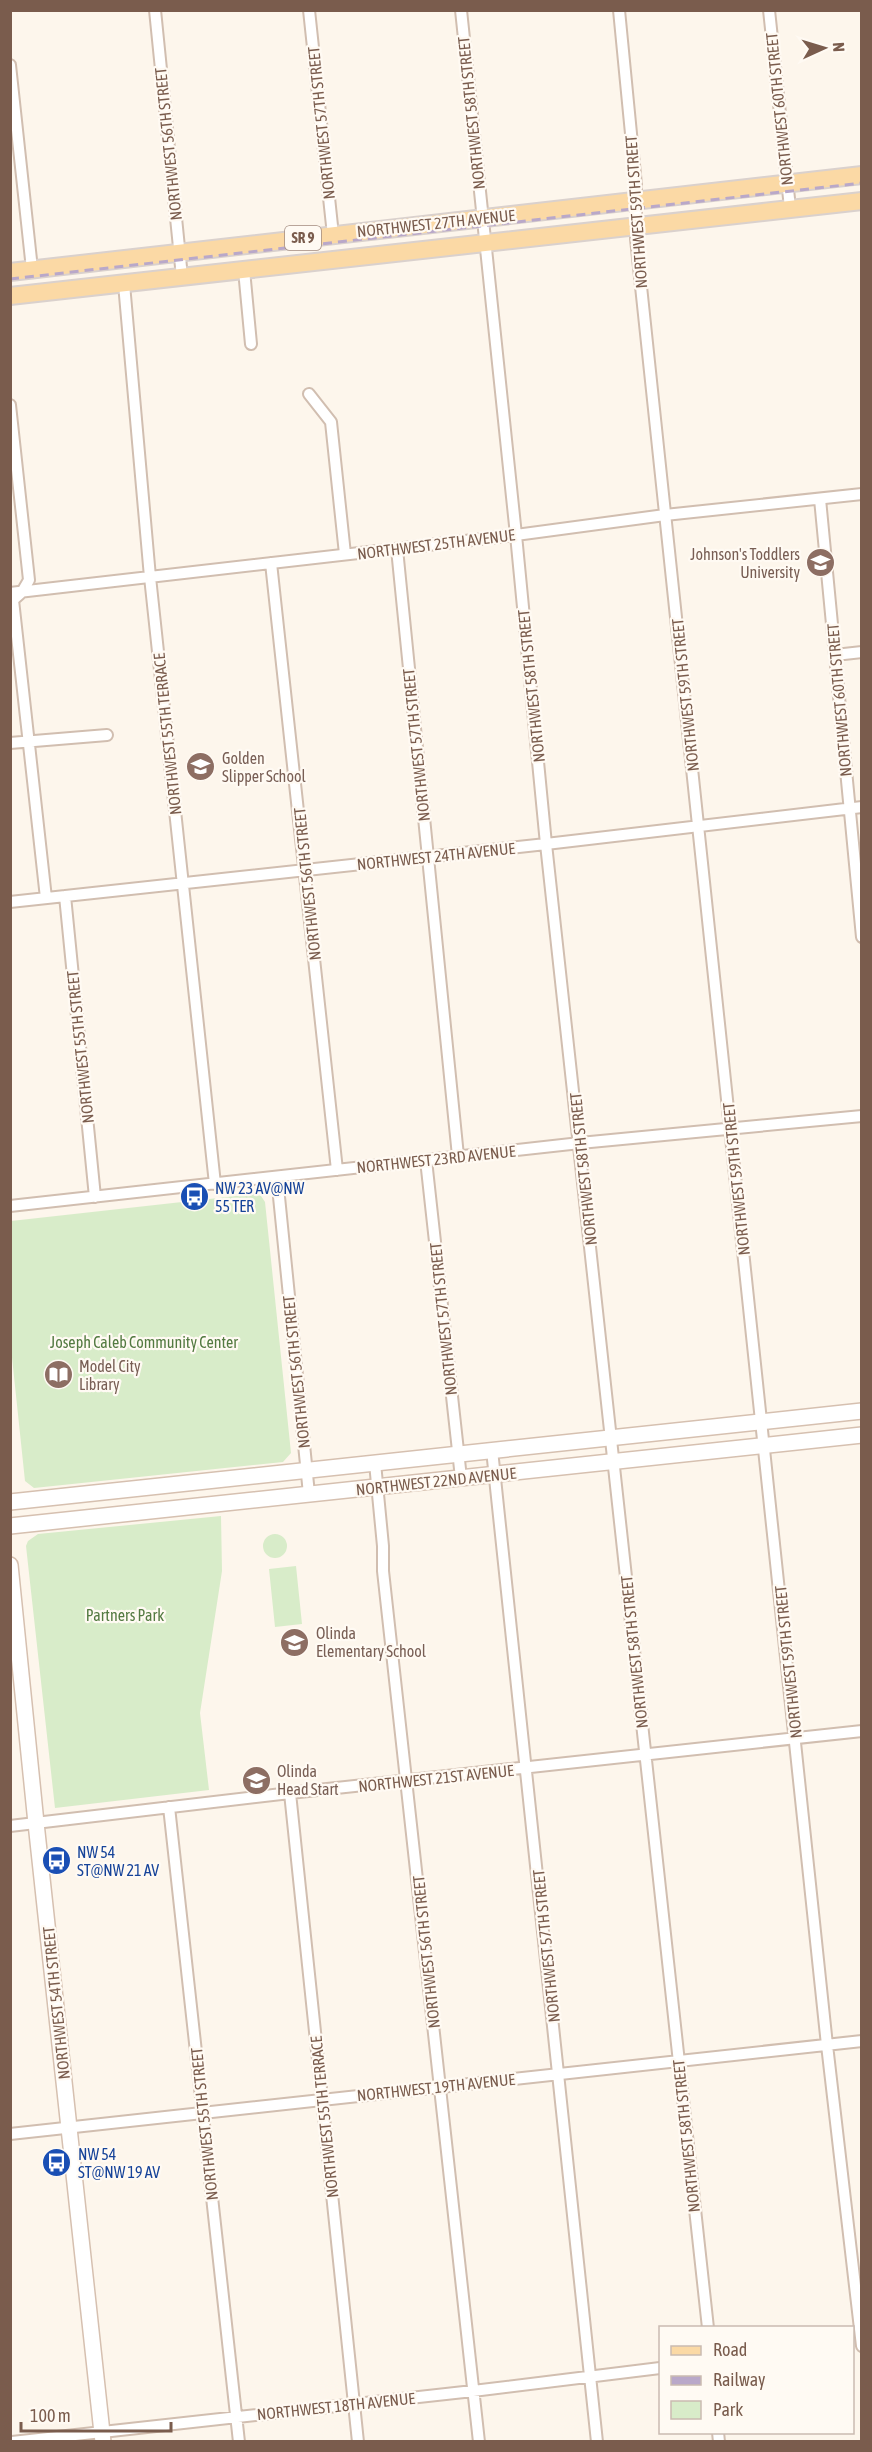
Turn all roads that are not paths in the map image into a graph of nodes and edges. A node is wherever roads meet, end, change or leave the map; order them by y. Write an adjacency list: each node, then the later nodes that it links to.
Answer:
1 (155, 10): 16 (street, NORTHWEST 56TH STREET)
2 (309, 10): 14 (street, NORTHWEST 57TH STREET)
3 (461, 10): 12 (street, NORTHWEST 58TH STREET)
4 (619, 10): 9 (street, NORTHWEST 59TH STREET)
5 (770, 10): 8 (street, NORTHWEST 60TH STREET)
6 (10, 65): 17 (street)
7 (861, 175): 8 (main road, NORTHWEST 27TH AVENUE / SR 9)
8 (787, 184): 9 (main road, NORTHWEST 27TH AVENUE / SR 9); 11 (street, NORTHWEST 60TH STREET)
9 (636, 200): 12 (main road, NORTHWEST 27TH AVENUE / SR 9); 13 (street, NORTHWEST 59TH STREET)
10 (861, 201): 11 (main road, NORTHWEST 27TH AVENUE / SR 9)
11 (790, 208): 13 (main road, NORTHWEST 27TH AVENUE / SR 9)
12 (482, 218): 14 (main road, NORTHWEST 27TH AVENUE / SR 9); 15 (street, NORTHWEST 58TH STREET)
13 (636, 225): 15 (main road, NORTHWEST 27TH AVENUE / SR 9); 28 (street, NORTHWEST 59TH STREET)
14 (333, 235): 16 (main road, NORTHWEST 27TH AVENUE / SR 9)
15 (484, 242): 18 (main road, NORTHWEST 27TH AVENUE / SR 9); 29 (street, NORTHWEST 58TH STREET)
16 (179, 252): 17 (main road, NORTHWEST 27TH AVENUE / SR 9); 20 (street, NORTHWEST 56TH STREET)
17 (32, 269): 19 (main road, NORTHWEST 27TH AVENUE / SR 9)
18 (244, 270): 20 (main road, NORTHWEST 27TH AVENUE / SR 9); 23 (street)
19 (10, 272)
20 (182, 277): 21 (main road, NORTHWEST 27TH AVENUE / SR 9)
21 (124, 284): 22 (main road, NORTHWEST 27TH AVENUE / SR 9); 33 (street, NORTHWEST 55TH TERRACE)
22 (10, 296)
23 (251, 344)
24 (309, 394): 31 (street)
25 (10, 405): 34 (street)
26 (861, 494): 27 (street, NORTHWEST 25TH AVENUE)
27 (820, 499): 28 (street, NORTHWEST 25TH AVENUE); 37 (street, NORTHWEST 60TH STREET)
28 (665, 515): 29 (street, NORTHWEST 25TH AVENUE); 43 (street, NORTHWEST 59TH STREET)
29 (516, 535): 30 (street, NORTHWEST 25TH AVENUE); 44 (street, NORTHWEST 58TH STREET)
30 (397, 549): 31 (street, NORTHWEST 25TH AVENUE); 45 (street, NORTHWEST 57TH STREET)
31 (345, 554): 32 (street, NORTHWEST 25TH AVENUE)
32 (271, 563): 33 (street, NORTHWEST 25TH AVENUE); 46 (street, NORTHWEST 56TH STREET)
33 (150, 577): 34 (street, NORTHWEST 25TH AVENUE); 47 (street, NORTHWEST 55TH TERRACE)
34 (22, 592): 35 (street, NORTHWEST 25TH AVENUE); 39 (street)
35 (10, 593)
36 (861, 652): 37 (street)
37 (835, 655): 42 (street, NORTHWEST 60TH STREET)
38 (107, 735): 39 (street)
39 (27, 741): 40 (street); 49 (street)
40 (10, 743)
41 (861, 807): 42 (street, NORTHWEST 24TH AVENUE)
42 (848, 809): 43 (street, NORTHWEST 24TH AVENUE); 51 (street, NORTHWEST 60TH STREET)
43 (700, 826): 44 (street, NORTHWEST 24TH AVENUE); 53 (street, NORTHWEST 59TH STREET)
44 (546, 844): 45 (street, NORTHWEST 24TH AVENUE); 54 (street, NORTHWEST 58TH STREET)
45 (427, 856): 46 (street, NORTHWEST 24TH AVENUE); 55 (street, NORTHWEST 57TH STREET)
46 (306, 870): 47 (street, NORTHWEST 24TH AVENUE); 57 (street, NORTHWEST 56TH STREET)
47 (183, 883): 48 (street, NORTHWEST 24TH AVENUE); 59 (street, NORTHWEST 55TH TERRACE)
48 (65, 896): 49 (street, NORTHWEST 24TH AVENUE); 60 (street, NORTHWEST 55TH STREET)
49 (46, 898): 50 (street, NORTHWEST 24TH AVENUE)
50 (10, 902)
51 (861, 937)
52 (861, 1116): 53 (street, NORTHWEST 23RD AVENUE)
53 (730, 1129): 54 (street, NORTHWEST 23RD AVENUE); 63 (street, NORTHWEST 59TH STREET)
54 (580, 1143): 55 (street, NORTHWEST 23RD AVENUE); 65 (street, NORTHWEST 58TH STREET)
55 (458, 1156): 56 (street, NORTHWEST 23RD AVENUE)
56 (426, 1161): 57 (street, NORTHWEST 23RD AVENUE); 68 (street, NORTHWEST 57TH STREET)
57 (337, 1170): 58 (street, NORTHWEST 23RD AVENUE)
58 (277, 1177): 59 (street, NORTHWEST 23RD AVENUE); 71 (street, NORTHWEST 56TH STREET)
59 (215, 1184): 60 (street, NORTHWEST 23RD AVENUE)
60 (94, 1197): 61 (street, NORTHWEST 23RD AVENUE)
61 (10, 1206)
62 (861, 1411): 63 (main road, NORTHWEST 22ND AVENUE)
63 (761, 1422): 65 (main road, NORTHWEST 22ND AVENUE); 66 (street, NORTHWEST 59TH STREET)
64 (861, 1435): 66 (main road, NORTHWEST 22ND AVENUE)
65 (610, 1438): 67 (main road, NORTHWEST 22ND AVENUE); 69 (street, NORTHWEST 58TH STREET)
66 (764, 1446): 69 (main road, NORTHWEST 22ND AVENUE); 80 (street, NORTHWEST 59TH STREET)
67 (492, 1450): 68 (main road, NORTHWEST 22ND AVENUE); 72 (street, NORTHWEST 57TH STREET)
68 (458, 1454): 70 (main road, NORTHWEST 22ND AVENUE); 73 (street, NORTHWEST 57TH STREET)
69 (613, 1462): 72 (main road, NORTHWEST 22ND AVENUE); 81 (street, NORTHWEST 58TH STREET)
70 (375, 1463): 71 (main road, NORTHWEST 22ND AVENUE); 74 (street, NORTHWEST 56TH STREET)
71 (307, 1470): 75 (street, NORTHWEST 56TH STREET); 76 (main road, NORTHWEST 22ND AVENUE)
72 (495, 1475): 73 (main road, NORTHWEST 22ND AVENUE); 82 (street, NORTHWEST 57TH STREET)
73 (460, 1478): 74 (main road, NORTHWEST 22ND AVENUE)
74 (378, 1487): 75 (main road, NORTHWEST 22ND AVENUE); 83 (street, NORTHWEST 56TH STREET)
75 (309, 1494): 77 (main road, NORTHWEST 22ND AVENUE)
76 (10, 1502)
77 (10, 1526)
78 (10, 1565): 86 (main road, NORTHWEST 54TH STREET)
79 (861, 1731): 80 (street, NORTHWEST 21ST AVENUE)
80 (796, 1738): 81 (street, NORTHWEST 21ST AVENUE); 89 (street, NORTHWEST 59TH STREET)
81 (645, 1755): 82 (street, NORTHWEST 21ST AVENUE); 90 (street, NORTHWEST 58TH STREET)
82 (526, 1768): 83 (street, NORTHWEST 21ST AVENUE); 91 (street, NORTHWEST 57TH STREET)
83 (407, 1781): 84 (street, NORTHWEST 21ST AVENUE); 92 (street, NORTHWEST 56TH STREET)
84 (290, 1792): 85 (street, NORTHWEST 21ST AVENUE); 93 (street, NORTHWEST 55TH TERRACE)
85 (169, 1807): 86 (street, NORTHWEST 21ST AVENUE); 94 (street, NORTHWEST 55TH STREET)
86 (36, 1823): 87 (street, NORTHWEST 21ST AVENUE); 95 (main road, NORTHWEST 54TH STREET)
87 (10, 1826)
88 (861, 2041): 89 (street, NORTHWEST 19TH AVENUE)
89 (827, 2045): 90 (street, NORTHWEST 19TH AVENUE); 98 (street, NORTHWEST 59TH STREET)
90 (678, 2061): 91 (street, NORTHWEST 19TH AVENUE); 97 (street, NORTHWEST 58TH STREET)
91 (559, 2074): 92 (street, NORTHWEST 19TH AVENUE); 100 (street, NORTHWEST 57TH STREET)
92 (441, 2087): 93 (street, NORTHWEST 19TH AVENUE); 101 (street, NORTHWEST 56TH STREET)
93 (322, 2100): 94 (street, NORTHWEST 19TH AVENUE); 102 (street, NORTHWEST 55TH TERRACE)
94 (202, 2113): 95 (street, NORTHWEST 19TH AVENUE); 103 (street, NORTHWEST 55TH STREET)
95 (69, 2128): 96 (street, NORTHWEST 19TH AVENUE); 104 (main road, NORTHWEST 54TH STREET)
96 (10, 2134)
97 (708, 2326)
98 (861, 2347)
99 (659, 2368): 100 (street, NORTHWEST 18TH AVENUE)
100 (589, 2376): 101 (street, NORTHWEST 18TH AVENUE); 109 (street, NORTHWEST 57TH STREET)
101 (473, 2391): 102 (street, NORTHWEST 18TH AVENUE); 108 (street, NORTHWEST 56TH STREET)
102 (354, 2404): 103 (street, NORTHWEST 18TH AVENUE); 107 (street, NORTHWEST 55TH TERRACE)
103 (236, 2417): 104 (street, NORTHWEST 18TH AVENUE); 106 (street, NORTHWEST 55TH STREET)
104 (103, 2437): 105 (street, NORTHWEST 18TH AVENUE)
105 (12, 2442)
106 (238, 2442)
107 (358, 2442)
108 (478, 2442)
109 (597, 2442)

